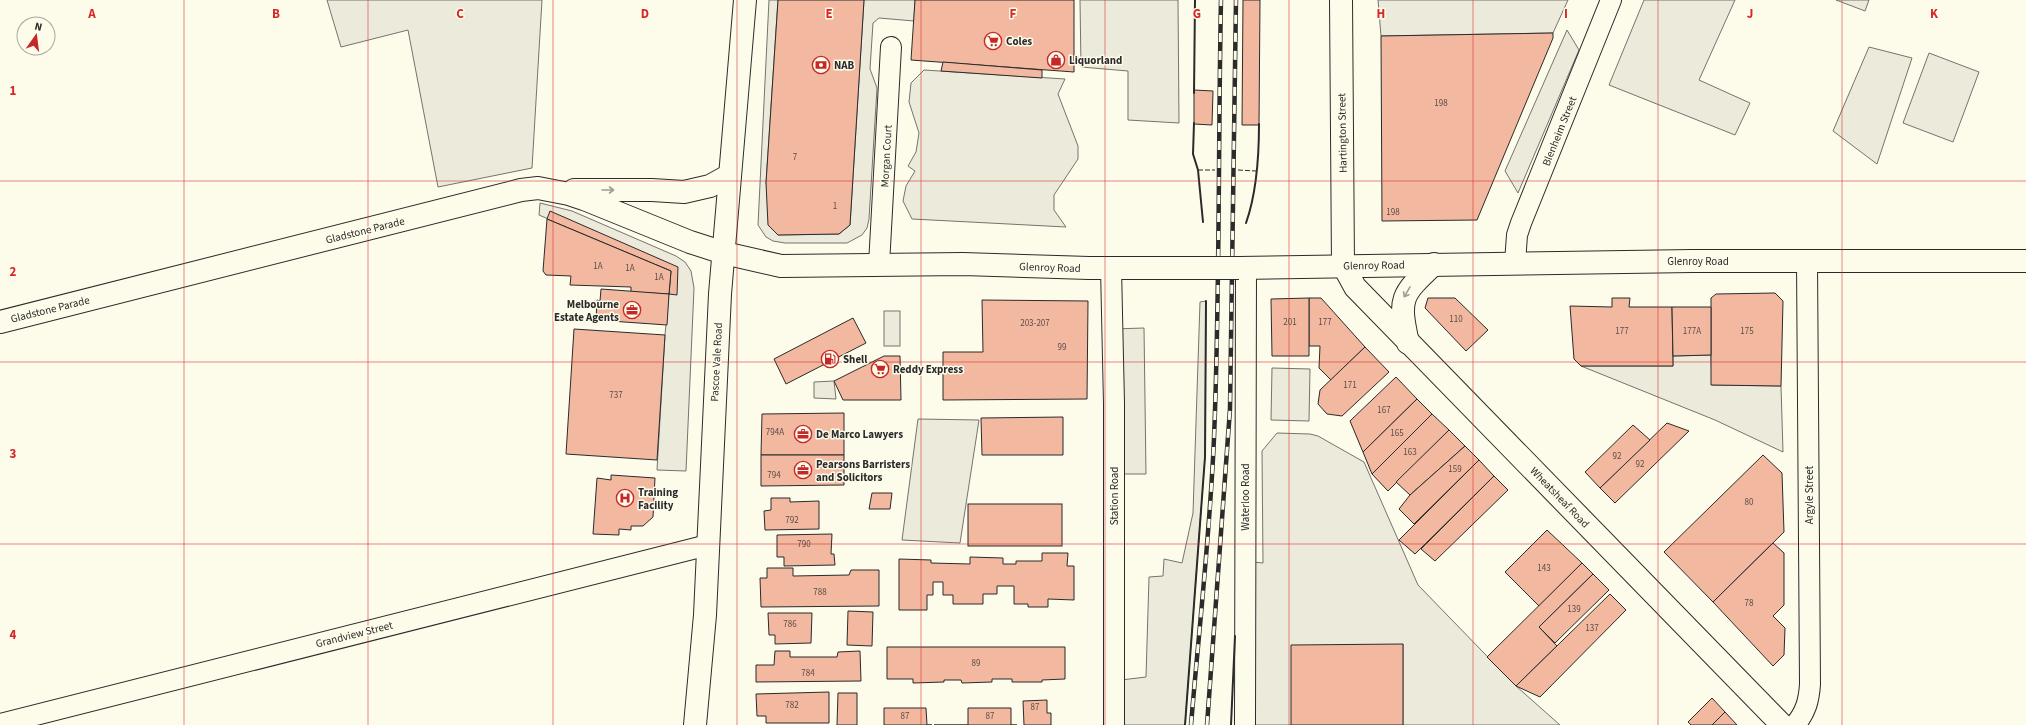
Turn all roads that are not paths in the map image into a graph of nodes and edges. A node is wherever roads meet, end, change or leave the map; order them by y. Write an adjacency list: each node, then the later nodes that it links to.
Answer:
1 (745, 0): 5 (main road, Pascoe Vale Road)
2 (1341, 0): 13 (main road, Hartington Street)
3 (1611, 0): 10 (street, Blenheim Street)
4 (891, 48): 12 (street, Morgan Court)
5 (730, 175): 6 (main road, one-way to 5); 7 (main road, Pascoe Vale Road)
6 (555, 190): 7 (main road, Gladstone Parade); 16 (main road, Gladstone Parade)
7 (724, 253): 12 (main road, Glenroy Road); 18 (main road, Pascoe Vale Road)
8 (1807, 261): 9 (main road, Glenroy Road); 10 (main road, Glenroy Road); 24 (street, Argyle Street)
9 (2026, 261)
10 (1515, 263): 11 (main road, Glenroy Road)
11 (1434, 264): 13 (main road, Glenroy Road); 17 (main road, one-way to 17)
12 (879, 265): 14 (main road, Glenroy Road)
13 (1343, 265): 15 (main road, Glenroy Road); 17 (main road, Wheatsheaf Road)
14 (1111, 268): 15 (main road, Glenroy Road, bridge); 21 (street, Station Road)
15 (1243, 268): 22 (street, Waterloo Road)
16 (0, 322)
17 (1408, 343): 23 (main road, Wheatsheaf Road)
18 (708, 545): 19 (street, Grandview Street); 20 (main road, Pascoe Vale Road)
19 (0, 724)
20 (695, 725)
21 (1114, 725)
22 (1245, 725)
23 (1782, 725)
24 (1795, 725)

